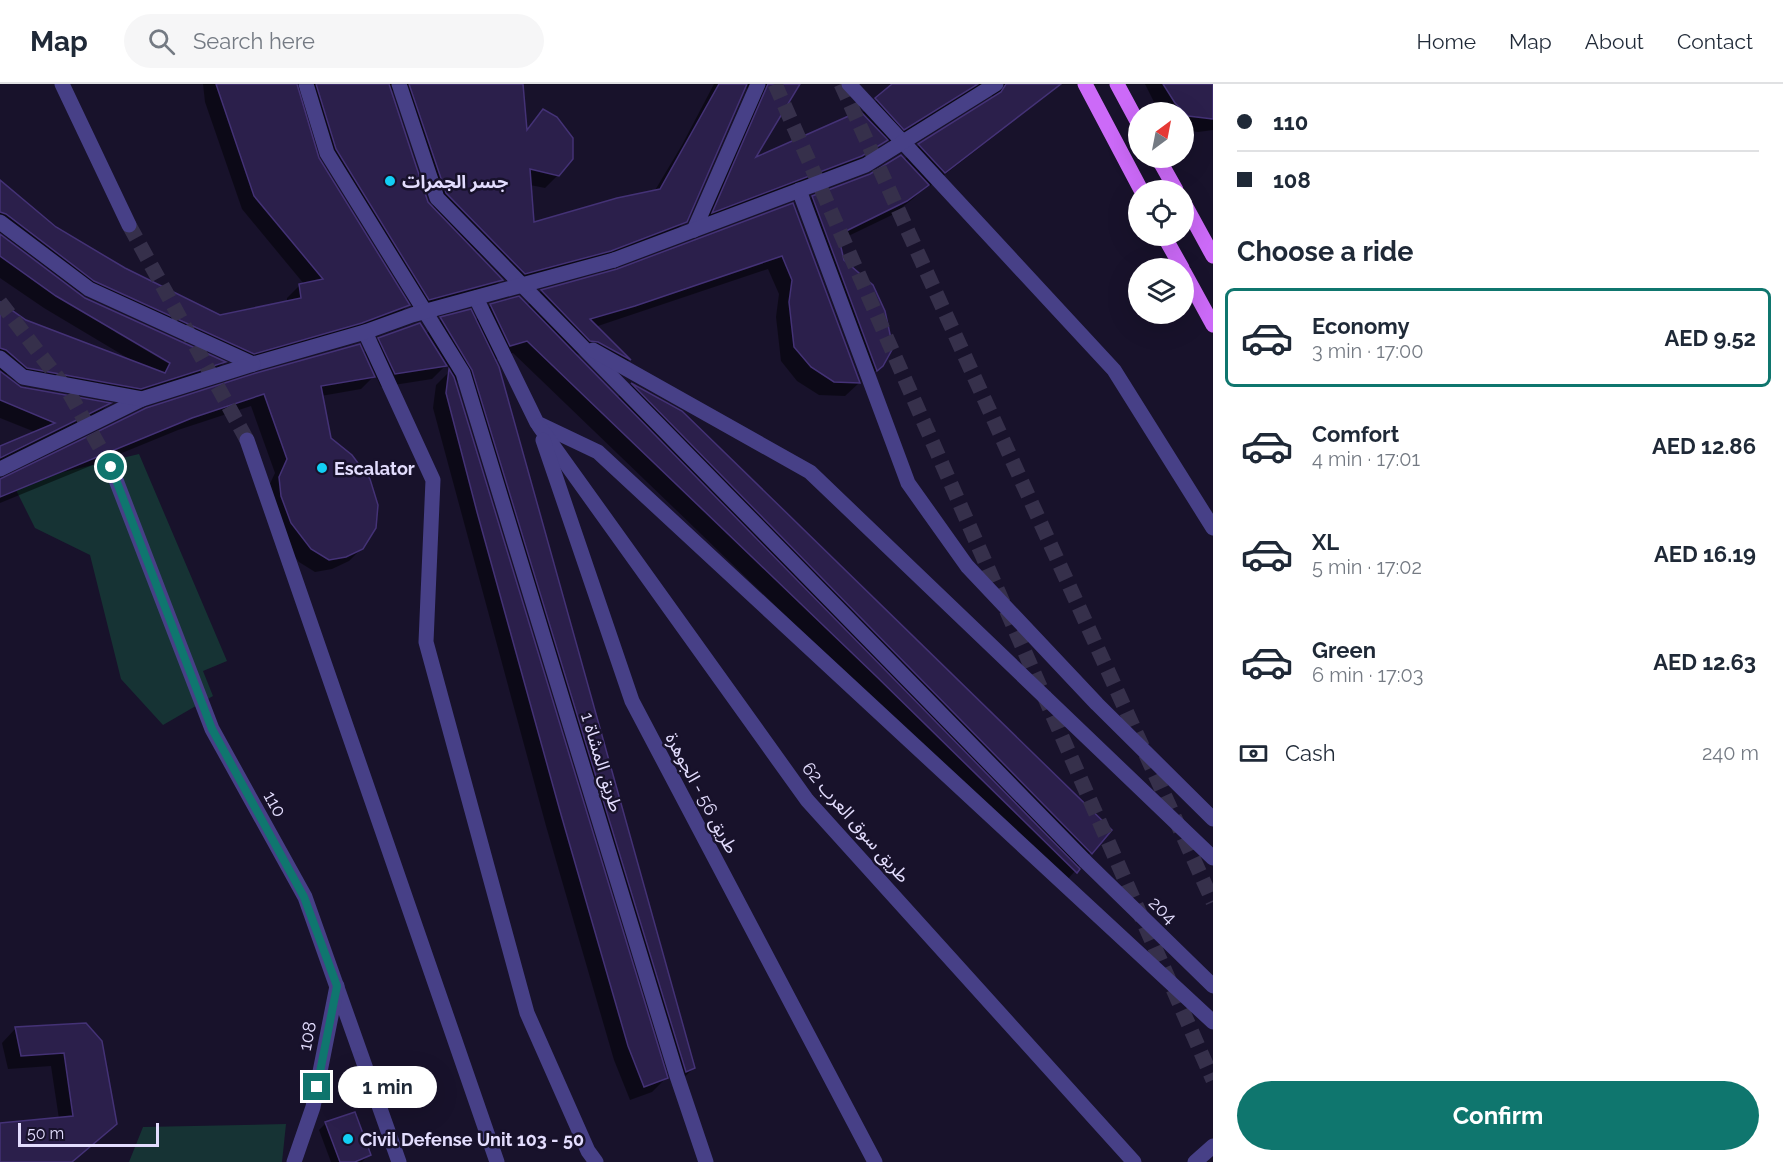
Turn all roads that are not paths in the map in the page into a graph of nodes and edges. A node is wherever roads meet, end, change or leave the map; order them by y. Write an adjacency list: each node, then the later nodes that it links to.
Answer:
1 (62, 84): 14 (street)
2 (306, 84): 40 (street, طريق المشاة 1)
3 (399, 84): 21 (street, 204)
4 (758, 84): 15 (street)
5 (849, 84): 29 (street)
6 (996, 84): 11 (street, bridge)
7 (1085, 84): 10 (main road)
8 (1117, 84): 9 (main road)
9 (1128, 104)
10 (1136, 180)
11 (799, 190): 15 (street, bridge); 30 (street)
12 (1194, 221): 16 (main road)
13 (0, 222): 23 (street, bridge)
14 (129, 225)
15 (694, 230): 18 (street, bridge)
16 (1213, 256)
17 (1194, 290): 19 (main road)
18 (476, 298): 20 (street); 25 (street)
19 (1213, 325)
20 (364, 332): 23 (street); 39 (street)
21 (577, 341): 31 (street); 33 (street, 204)
22 (0, 358): 24 (street, bridge)
23 (253, 364): 24 (street, bridge)
24 (142, 399): 28 (street)
25 (537, 423): 34 (street); 41 (street, طريق 56 - الجوهرة); 42 (street, طريق سوق العرب 62)
26 (248, 440): 38 (street)
27 (111, 467): 32 (street, 110)
28 (0, 469)
29 (1213, 528)
30 (1213, 819)
31 (1213, 858)
32 (337, 986): 36 (street, 108); 37 (street, 110)
33 (1213, 986)
34 (1213, 1022)
35 (1213, 1146): 43 (street)
36 (294, 1162)
37 (399, 1162)
38 (497, 1162)
39 (596, 1162)
40 (706, 1162)
41 (875, 1162)
42 (1134, 1162)
43 (1195, 1162)

